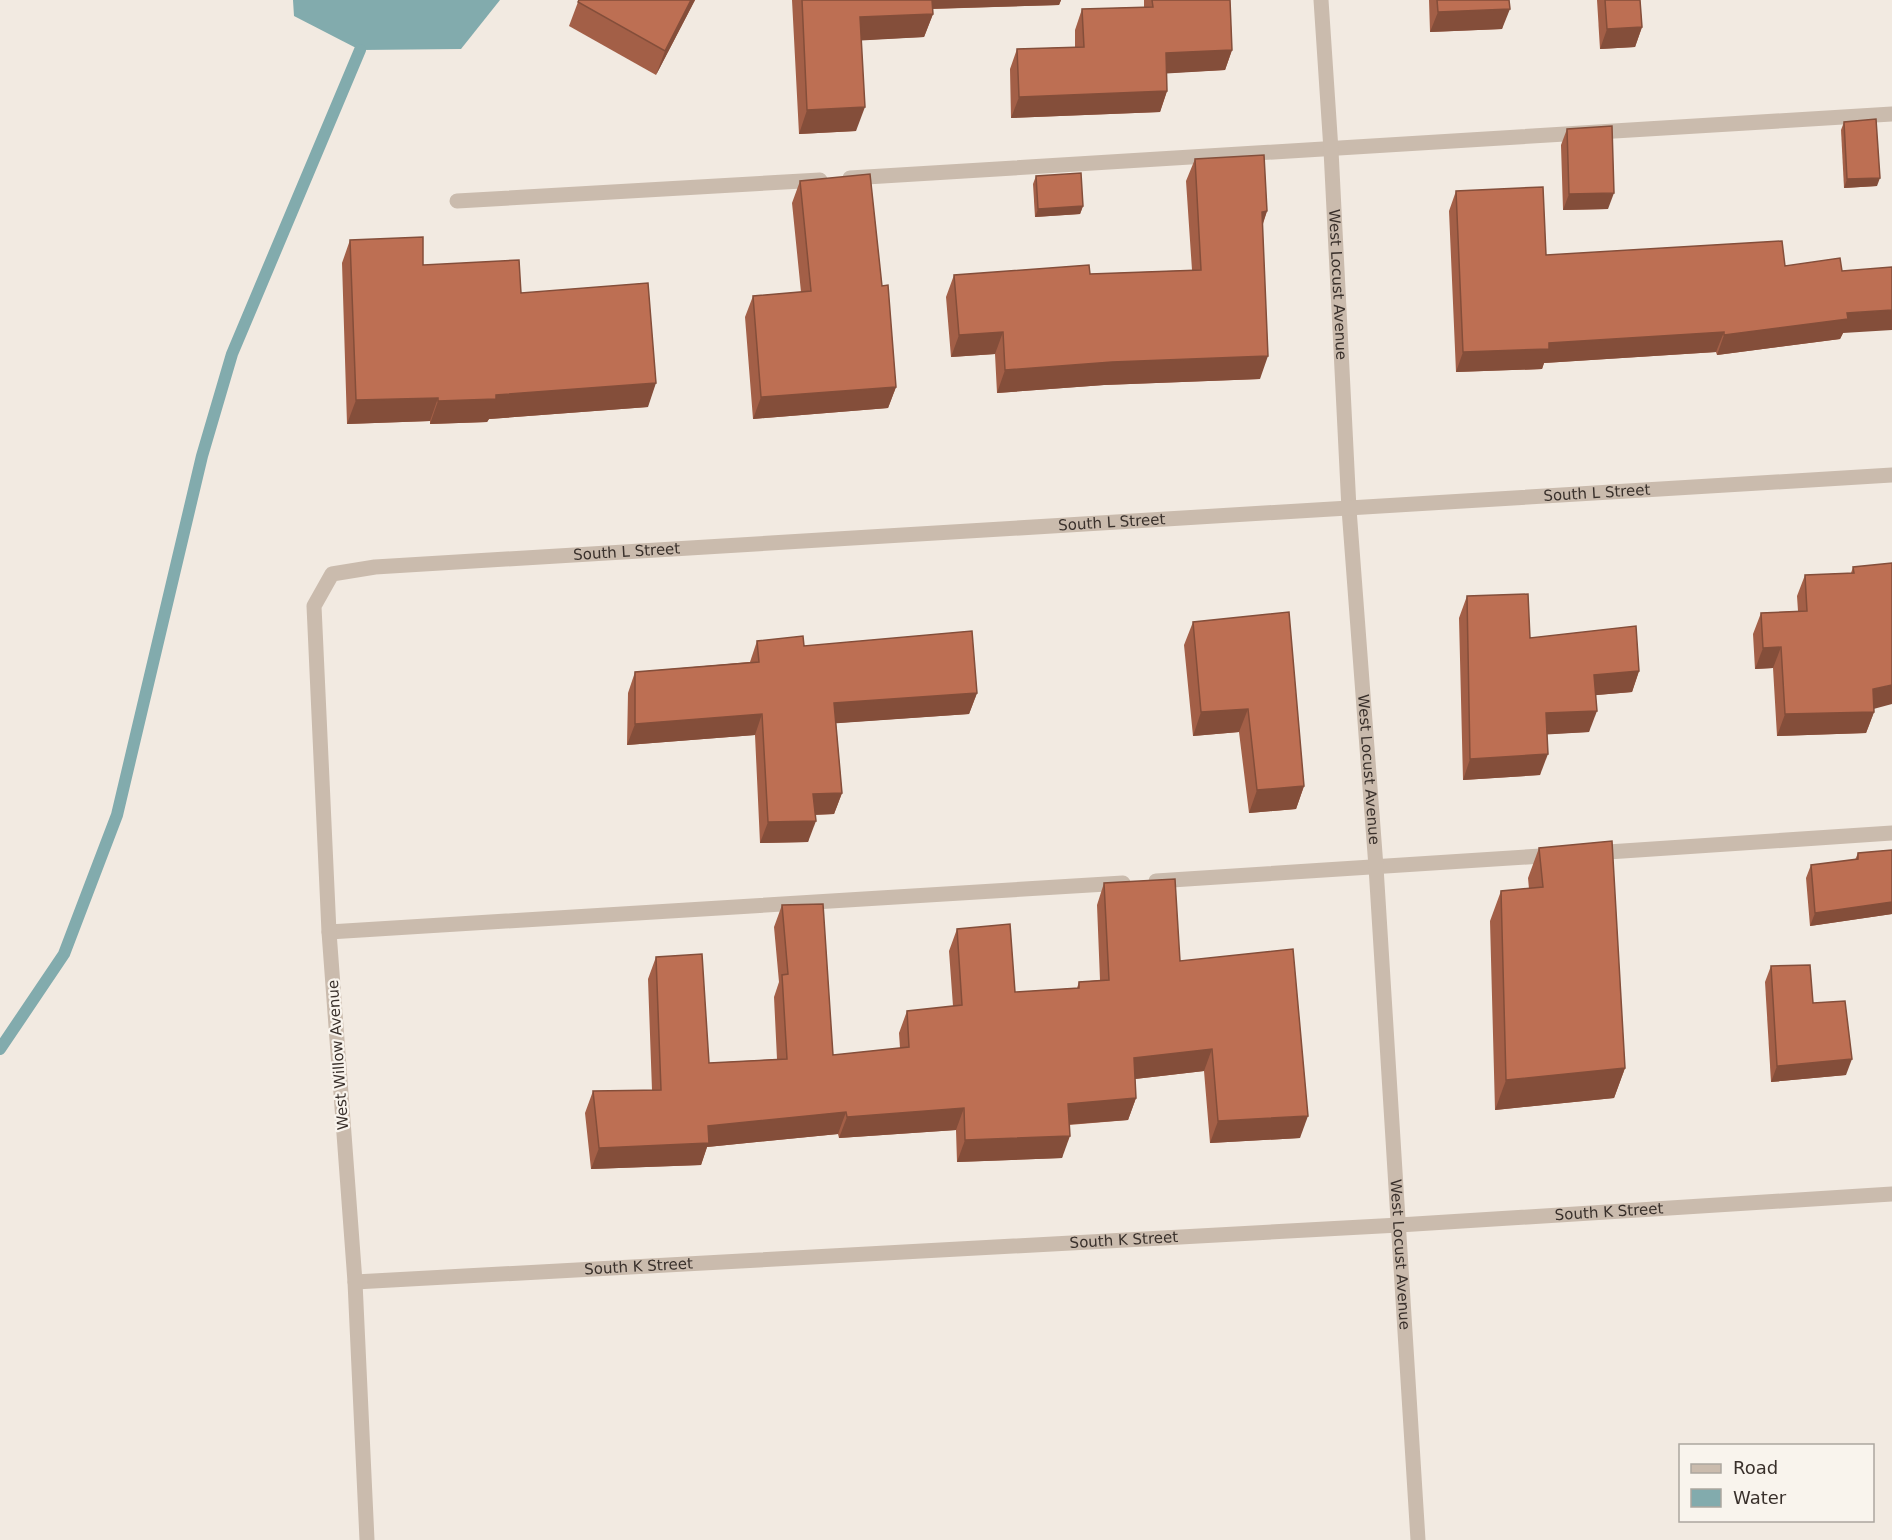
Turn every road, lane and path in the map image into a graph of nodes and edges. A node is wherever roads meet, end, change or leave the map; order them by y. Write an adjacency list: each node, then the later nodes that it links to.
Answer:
1 (1321, 0): 3 (street, West Locust Avenue)
2 (1892, 114): 3 (street)
3 (1331, 150): 4 (street); 6 (street, West Locust Avenue)
4 (457, 201)
5 (1892, 475): 6 (street, South L Street)
6 (1349, 509): 7 (street, South L Street); 9 (street, West Locust Avenue)
7 (332, 574): 10 (street, West Willow Avenue)
8 (1892, 833): 9 (street)
9 (1376, 867): 10 (street); 12 (street, West Locust Avenue)
10 (329, 932): 13 (street, West Willow Avenue)
11 (1892, 1194): 12 (street, South K Street)
12 (1399, 1225): 13 (street, South K Street); 15 (street, West Locust Avenue)
13 (355, 1282): 14 (street, West Willow Avenue)
14 (367, 1540)
15 (1418, 1540)

